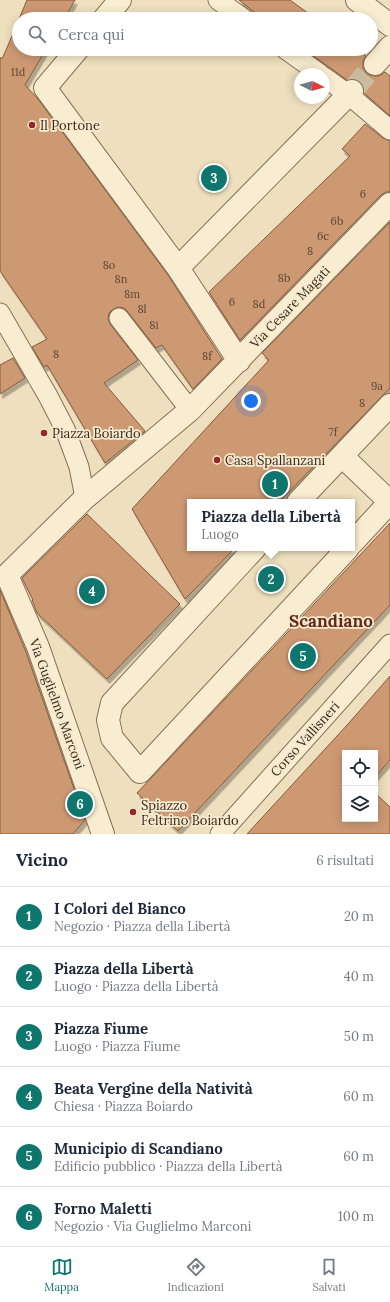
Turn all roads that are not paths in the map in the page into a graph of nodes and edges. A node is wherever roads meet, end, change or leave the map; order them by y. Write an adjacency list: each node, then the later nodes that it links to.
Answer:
1 (120, 0): 4 (street)
2 (218, 0): 5 (street)
3 (357, 0): 6 (street)
4 (110, 12)
5 (234, 12)
6 (373, 12)
7 (378, 16): 8 (street)
8 (390, 25)
9 (390, 47): 12 (street)
10 (72, 56): 18 (street)
11 (295, 56): 13 (street)
12 (375, 64)
13 (312, 68)
14 (330, 81): 15 (street)
15 (350, 93): 16 (street); 18 (street)
16 (390, 130)
17 (390, 204): 21 (street, Via Cesare Magati)
18 (178, 268): 21 (street)
19 (0, 313): 25 (street)
20 (119, 318): 23 (street)
21 (238, 361): 23 (street, Via Cesare Magati)
22 (390, 405): 24 (street)
23 (190, 410): 25 (street, Via Cesare Magati)
24 (342, 456): 26 (street); 27 (street)
25 (85, 498): 32 (street, Via Guglielmo Marconi)
26 (301, 499)
27 (390, 502): 28 (street)
28 (355, 540)
29 (252, 551): 30 (street)
30 (345, 551)
31 (390, 644): 33 (street, Corso Vallisneri)
32 (101, 833)
33 (220, 834)

